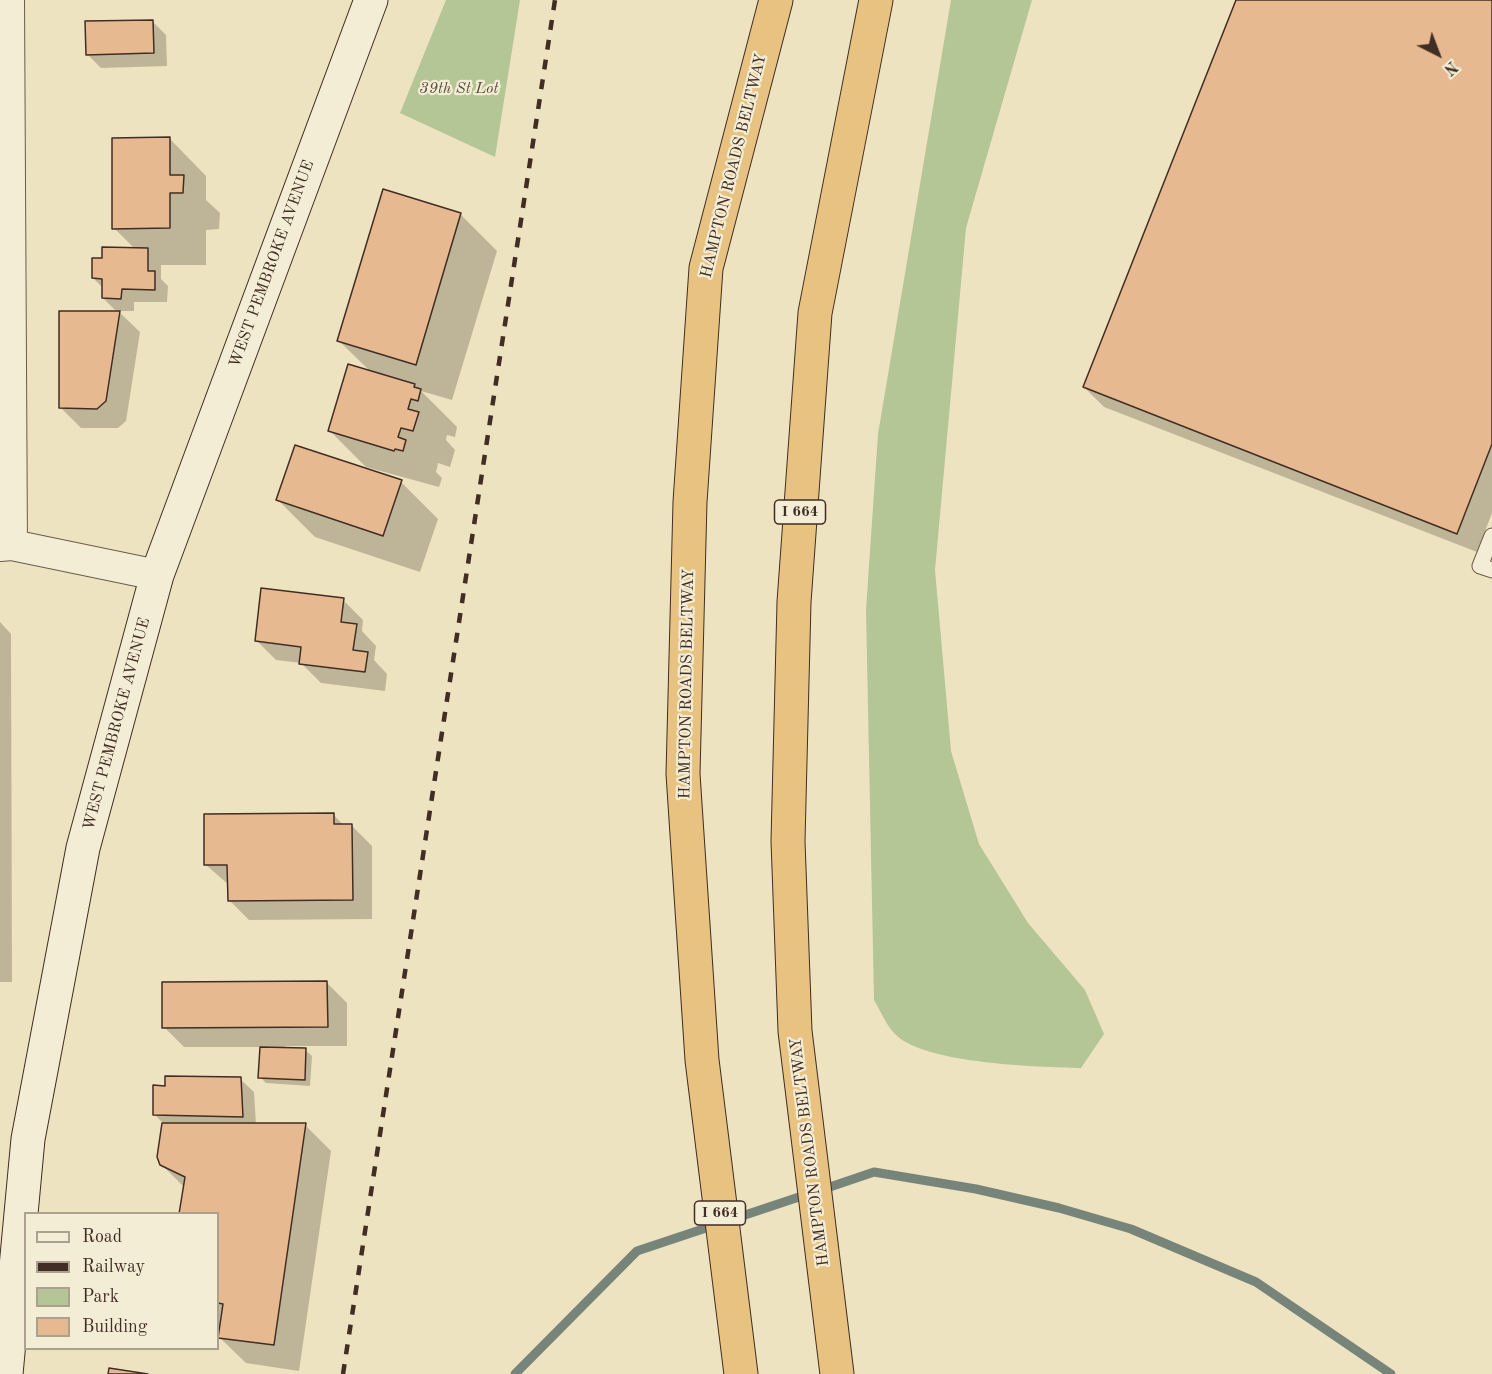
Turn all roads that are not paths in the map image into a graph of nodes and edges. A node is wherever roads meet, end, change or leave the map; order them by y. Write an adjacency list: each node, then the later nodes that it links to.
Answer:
1 (9, 0): 6 (street)
2 (371, 0): 8 (main road, WEST PEMBROKE AVENUE)
3 (776, 0): 9 (highway, HAMPTON ROADS BELTWAY / I 664)
4 (876, 0): 11 (highway, HAMPTON ROADS BELTWAY / I 664)
5 (1492, 536): 7 (lane)
6 (6, 545): 8 (street)
7 (1492, 570)
8 (157, 575): 10 (main road, WEST PEMBROKE AVENUE)
9 (740, 1370)
10 (6, 1374)
11 (837, 1374)

